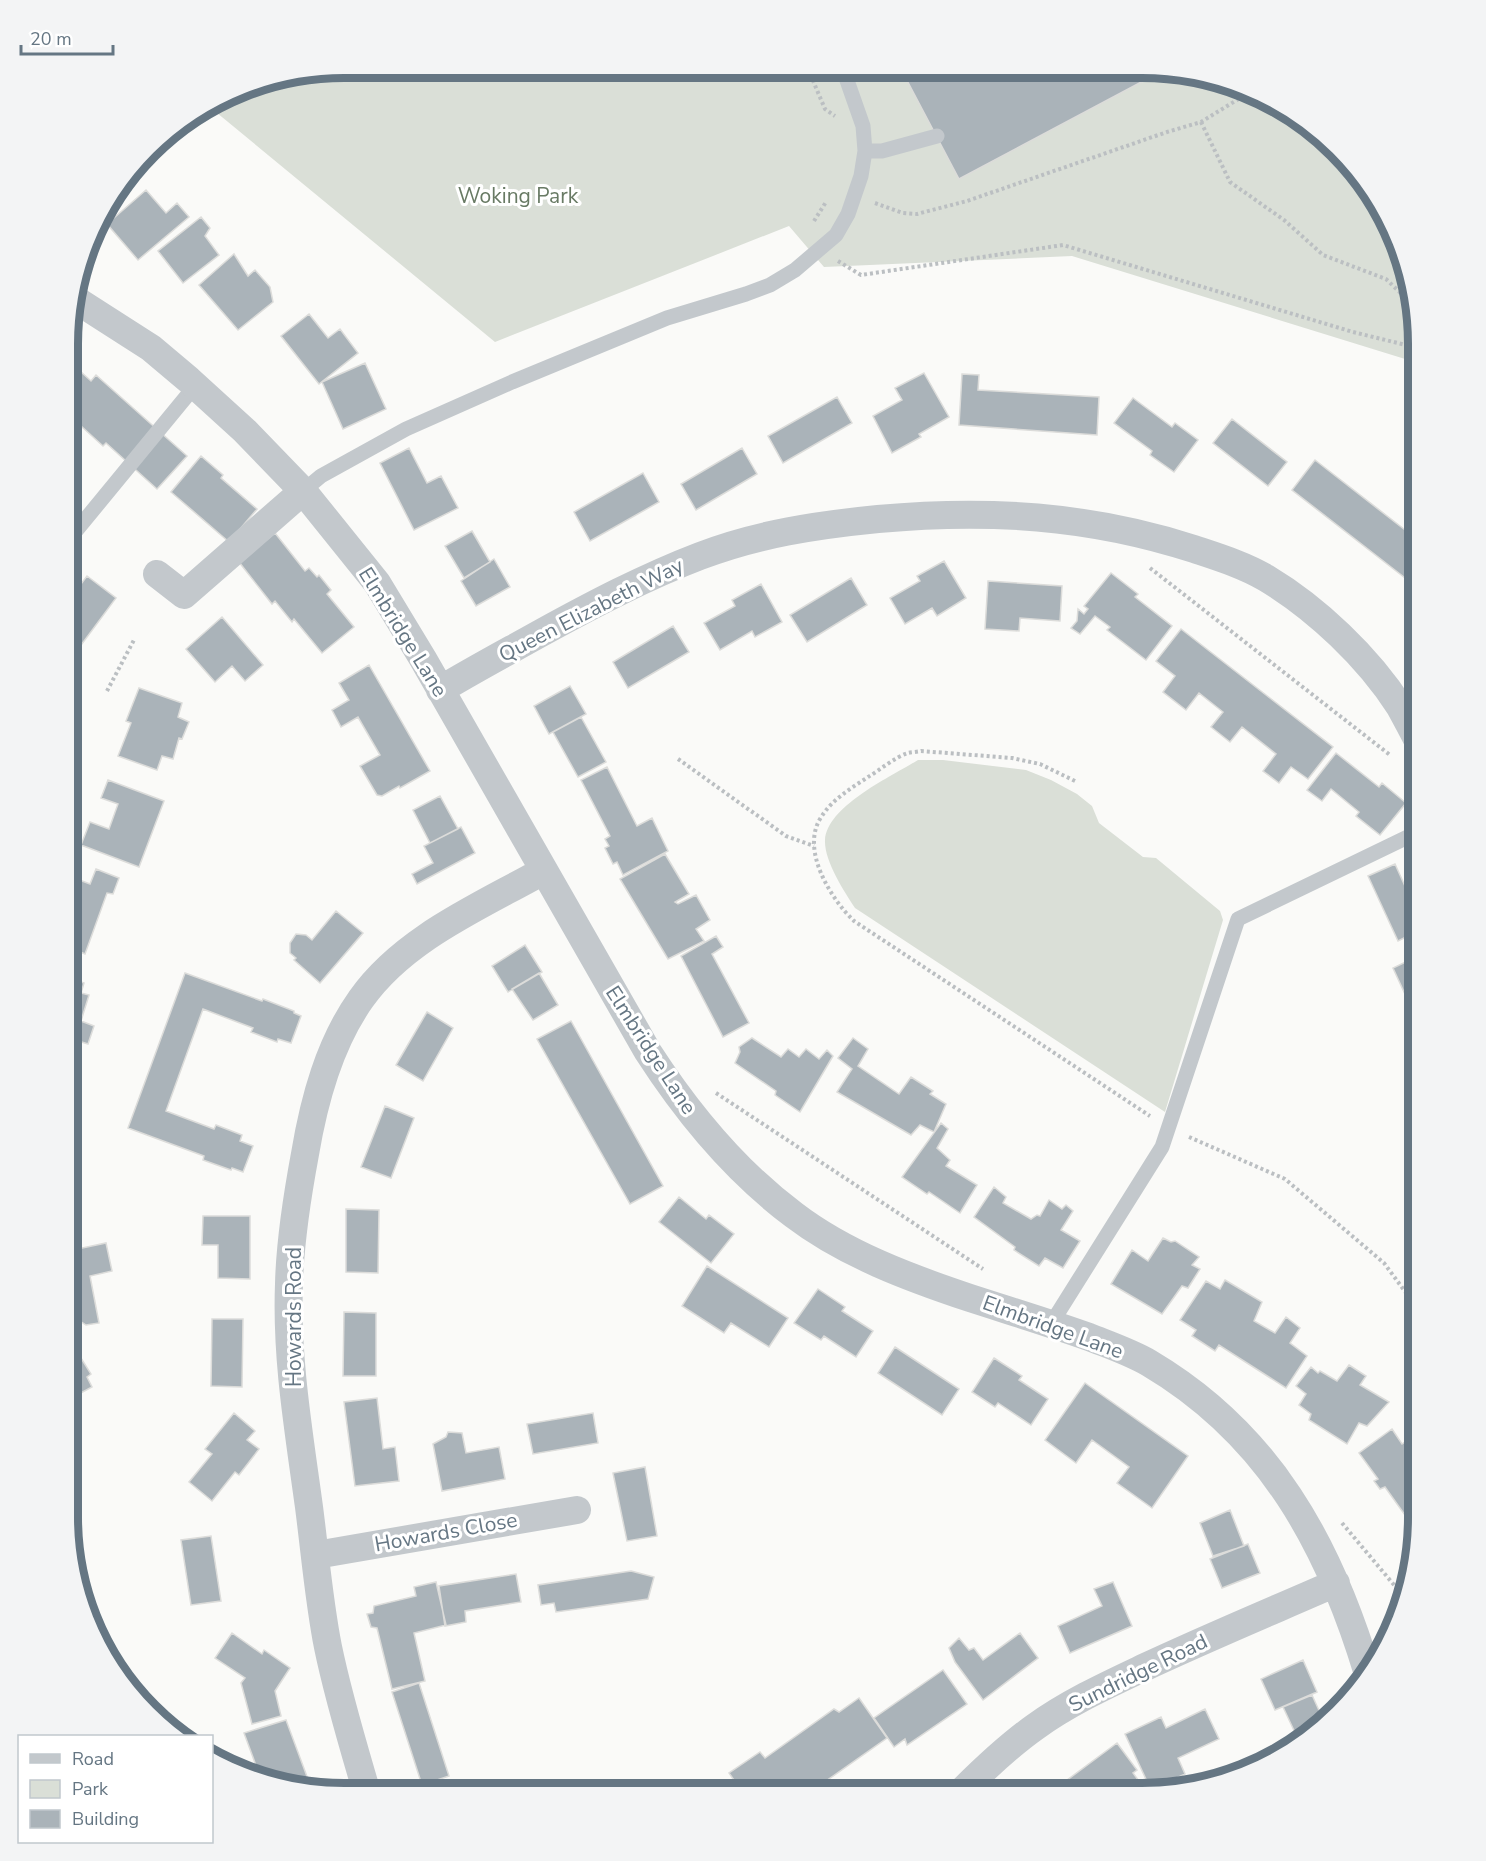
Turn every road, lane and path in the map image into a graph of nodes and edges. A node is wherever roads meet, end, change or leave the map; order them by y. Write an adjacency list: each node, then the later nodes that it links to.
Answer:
1 (812, 78): 4 (path)
2 (846, 78): 7 (lane)
3 (1242, 97): 5 (path)
4 (841, 120)
5 (1201, 122): 8 (path); 10 (path)
6 (937, 136): 7 (lane)
7 (865, 151): 9 (lane)
8 (879, 205)
9 (818, 249): 12 (path); 14 (lane)
10 (1404, 296)
11 (81, 303): 13 (street, Elmbridge Lane)
12 (1408, 345)
13 (195, 386): 14 (street, Elmbridge Lane); 15 (lane)
14 (303, 490): 17 (street); 19 (street, Elmbridge Lane)
15 (78, 528)
16 (1146, 565): 22 (path)
17 (157, 574)
18 (135, 638): 20 (path)
19 (440, 690): 21 (street, Queen Elizabeth Way); 29 (street, Elmbridge Lane)
20 (107, 691)
21 (1408, 722)
22 (1391, 756)
23 (678, 759): 28 (path)
24 (1400, 763): 25 (path)
25 (1408, 769)
26 (1075, 781): 28 (path)
27 (1408, 837): 31 (lane)
28 (814, 846): 31 (path)
29 (543, 871): 34 (street, Elmbridge Lane); 37 (street, Howards Road)
30 (711, 1090): 32 (path)
31 (1168, 1128): 33 (path); 34 (lane)
32 (984, 1270)
33 (1408, 1295)
34 (1052, 1324): 38 (street, Elmbridge Lane)
35 (577, 1510): 37 (street, Howards Close)
36 (1340, 1521): 39 (path)
37 (316, 1555): 41 (street, Howards Road)
38 (1336, 1584): 40 (street, Elmbridge Lane); 42 (street, Sundridge Road)
39 (1398, 1590)
40 (1365, 1662)
41 (364, 1783)
42 (970, 1783)

